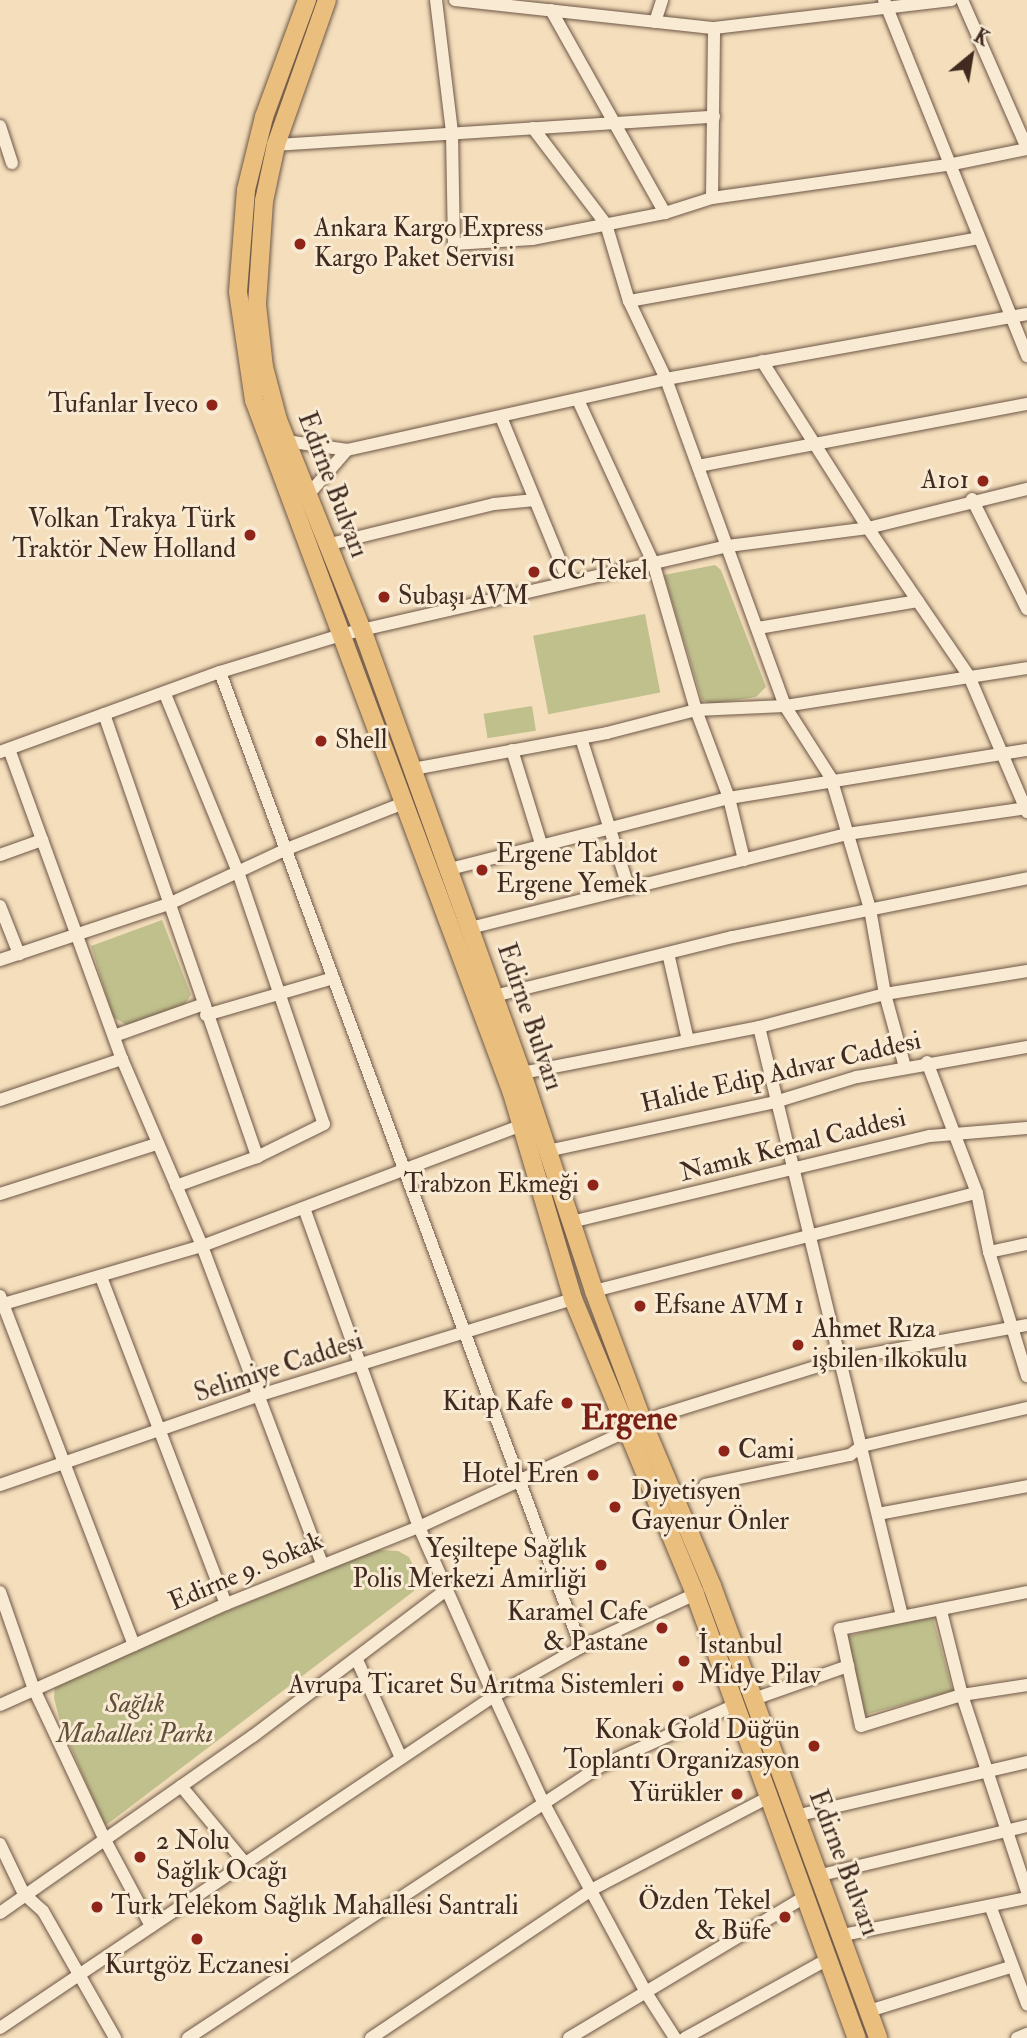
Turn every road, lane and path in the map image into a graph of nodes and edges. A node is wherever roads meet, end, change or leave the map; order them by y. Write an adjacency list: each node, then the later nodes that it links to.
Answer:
1 (307, 0): 51 (highway, Edirne Bulvarı)
2 (327, 0): 17 (highway, Edirne Bulvarı)
3 (436, 0): 16 (street)
4 (455, 0): 9 (street)
5 (662, 0): 10 (street)
6 (951, 0): 8 (street)
7 (962, 0): 18 (street)
8 (883, 3): 11 (street); 20 (street)
9 (551, 10): 10 (street); 13 (street)
10 (655, 22): 11 (street)
11 (714, 28): 12 (street)
12 (714, 117): 13 (street); 21 (street)
13 (612, 123): 15 (street); 22 (street)
14 (0, 126): 19 (street)
15 (533, 128): 16 (street); 23 (street)
16 (452, 133): 17 (street); 23 (street)
17 (276, 145): 34 (highway, Edirne Bulvarı)
18 (1027, 148): 20 (street)
19 (12, 163)
20 (948, 165): 21 (street); 24 (street)
21 (712, 198): 22 (street)
22 (665, 213): 23 (street)
23 (606, 225): 25 (street)
24 (978, 238): 25 (street); 27 (street)
25 (629, 302): 30 (street)
26 (1027, 314): 27 (street)
27 (1011, 317): 28 (street); 29 (street)
28 (1027, 356)
29 (762, 361): 30 (street); 35 (street)
30 (666, 379): 31 (street); 37 (street)
31 (578, 400): 33 (street); 45 (street)
32 (1027, 404): 35 (street)
33 (501, 416): 36 (street); 41 (street)
34 (286, 441): 36 (street); 39 (highway, Edirne Bulvarı)
35 (817, 442): 37 (street); 42 (street)
36 (347, 450): 39 (street)
37 (698, 466): 44 (street)
38 (1027, 489): 40 (street)
39 (308, 495): 43 (highway, Edirne Bulvarı)
40 (972, 499): 42 (street); 48 (street)
41 (535, 500): 43 (street); 46 (street)
42 (868, 528): 44 (street); 47 (street)
43 (326, 545): 50 (highway, Edirne Bulvarı)
44 (727, 546): 45 (street); 49 (street)
45 (653, 562): 46 (street); 57 (street)
46 (568, 580): 50 (street)
47 (918, 601): 49 (street); 54 (street)
48 (1027, 608)
49 (758, 628): 56 (street)
50 (363, 632): 51 (street); 64 (highway, Edirne Bulvarı)
51 (344, 634): 53 (street); 67 (highway, Edirne Bulvarı)
52 (1027, 668): 54 (street)
53 (220, 672): 55 (street); 73 (street)
54 (969, 676): 56 (street); 63 (street)
55 (165, 694): 58 (street); 77 (street)
56 (785, 706): 57 (street); 65 (street)
57 (696, 710): 59 (street); 66 (street)
58 (104, 713): 60 (street); 80 (street)
59 (581, 738): 61 (street); 69 (street)
60 (4, 750): 71 (street)
61 (512, 750): 64 (street); 72 (street)
62 (1027, 750): 63 (street)
63 (999, 754): 65 (street); 68 (street)
64 (413, 769): 76 (highway, Edirne Bulvarı)
65 (831, 778): 66 (street); 70 (street)
66 (729, 798): 69 (street); 75 (street)
67 (404, 803): 73 (street); 104 (highway, Edirne Bulvarı)
68 (1027, 809): 70 (street)
69 (611, 826): 72 (street); 79 (street)
70 (847, 834): 75 (street); 82 (street)
71 (43, 840): 74 (street); 84 (street)
72 (542, 847): 76 (street)
73 (286, 849): 77 (street); 89 (street)
74 (0, 855)
75 (744, 860): 79 (street)
76 (450, 869): 83 (highway, Edirne Bulvarı)
77 (238, 872): 80 (street); 90 (street)
78 (1027, 878): 82 (street)
79 (629, 889): 83 (street)
80 (171, 903): 84 (street); 93 (street)
81 (0, 906): 86 (street)
82 (870, 909): 85 (street); 91 (street)
83 (470, 928): 92 (highway, Edirne Bulvarı)
84 (77, 935): 86 (street); 95 (street)
85 (668, 953): 92 (street); 96 (street)
86 (19, 954): 87 (street)
87 (0, 960)
88 (1027, 971): 91 (street)
89 (333, 978): 90 (street); 110 (street)
90 (277, 993): 93 (street); 109 (street)
91 (885, 994): 94 (street); 100 (street)
92 (495, 996): 101 (highway, Edirne Bulvarı)
93 (205, 1009): 95 (street); 109 (street)
94 (759, 1027): 96 (street); 103 (street)
95 (114, 1036): 98 (street)
96 (688, 1040): 101 (street)
97 (1027, 1047): 99 (street, Halide Edip Adıvar Caddesi)
98 (122, 1059): 102 (street); 107 (street)
99 (927, 1062): 100 (street, Halide Edip Adıvar Caddesi); 106 (street)
100 (905, 1067): 103 (street, Halide Edip Adıvar Caddesi)
101 (522, 1073): 108 (highway, Edirne Bulvarı)
102 (0, 1100)
103 (775, 1102): 108 (street, Halide Edip Adıvar Caddesi); 111 (street)
104 (522, 1125): 110 (street); 123 (highway, Edirne Bulvarı)
105 (1027, 1128): 106 (street, Namık Kemal Caddesi)
106 (952, 1136): 111 (street, Namık Kemal Caddesi); 113 (street)
107 (157, 1144): 112 (street); 114 (street)
108 (547, 1151): 116 (highway, Edirne Bulvarı)
109 (257, 1157): 112 (street)
110 (401, 1168): 115 (street); 127 (street)
111 (792, 1171): 116 (street, Namık Kemal Caddesi); 117 (street)
112 (176, 1186): 119 (street)
113 (977, 1193): 117 (street); 120 (street)
114 (0, 1194)
115 (304, 1208): 119 (street); 129 (street)
116 (571, 1222): 122 (highway, Edirne Bulvarı)
117 (808, 1237): 122 (street); 128 (street)
118 (1027, 1244): 120 (street)
119 (202, 1246): 121 (street); 131 (street)
120 (989, 1252): 126 (street)
121 (101, 1277): 124 (street); 134 (street)
122 (594, 1291): 133 (highway, Edirne Bulvarı)
123 (573, 1299): 127 (street, Selimiye Caddesi); 135 (highway, Edirne Bulvarı)
124 (1, 1302): 137 (street)
125 (1027, 1325): 126 (street, Edirne 9. Sokak)
126 (1011, 1328): 128 (street, Edirne 9. Sokak); 130 (street)
127 (465, 1336): 129 (street, Selimiye Caddesi); 138 (street)
128 (838, 1360): 133 (street, Edirne 9. Sokak); 136 (street)
129 (359, 1364): 131 (street, Selimiye Caddesi); 143 (street)
130 (1027, 1376)
131 (257, 1396): 134 (street, Selimiye Caddesi); 144 (street)
132 (1027, 1408): 136 (street)
133 (644, 1425): 135 (street, Edirne 9. Sokak); 160 (highway, Edirne Bulvarı)
134 (158, 1432): 137 (street, Selimiye Caddesi); 149 (street)
135 (627, 1433): 138 (street, Edirne 9. Sokak); 148 (highway, Edirne Bulvarı)
136 (862, 1446): 140 (street); 142 (street)
137 (61, 1463): 139 (street, Selimiye Caddesi); 152 (street)
138 (519, 1478): 143 (street, Edirne 9. Sokak); 153 (street)
139 (0, 1485)
140 (705, 1485)
141 (1027, 1486): 142 (street)
142 (878, 1514): 151 (street)
143 (418, 1527): 144 (street, Edirne 9. Sokak); 145 (street)
144 (322, 1564): 149 (street, Edirne 9. Sokak)
145 (446, 1590): 154 (street); 159 (street)
146 (0, 1592): 157 (street)
147 (1027, 1592): 150 (street)
148 (695, 1594): 153 (street); 161 (highway, Edirne Bulvarı)
149 (226, 1604): 152 (street, Edirne 9. Sokak)
150 (942, 1611): 151 (street); 158 (street)
151 (902, 1616): 155 (street)
152 (134, 1644): 157 (street, Edirne 9. Sokak)
153 (581, 1647): 159 (street)
154 (357, 1660): 163 (street); 166 (street)
155 (848, 1666): 158 (street); 160 (street)
156 (1027, 1685): 158 (street)
157 (33, 1687): 162 (street, Edirne 9. Sokak); 172 (street)
158 (962, 1695): 165 (street)
159 (494, 1696): 163 (street); 168 (street)
160 (754, 1699): 169 (highway, Edirne Bulvarı)
161 (735, 1704): 167 (highway, Edirne Bulvarı); 168 (street)
162 (0, 1705)
163 (401, 1758): 174 (street)
164 (1027, 1762): 165 (street)
165 (989, 1772): 169 (street); 171 (street)
166 (181, 1786): 172 (street); 174 (street)
167 (771, 1796): 176 (street); 179 (highway, Edirne Bulvarı)
168 (542, 1802): 176 (street); 194 (street)
169 (795, 1816): 175 (highway, Edirne Bulvarı)
170 (1027, 1826): 171 (street)
171 (1007, 1830): 175 (street); 177 (street)
172 (105, 1840): 178 (street); 183 (street)
173 (0, 1844): 178 (street)
174 (244, 1863): 183 (street)
175 (821, 1875): 184 (highway, Edirne Bulvarı)
176 (591, 1890): 188 (street); 195 (street)
177 (1027, 1891)
178 (24, 1894): 182 (street); 187 (street)
179 (806, 1896): 185 (highway, Edirne Bulvarı); 188 (street)
180 (1027, 1898): 181 (street)
181 (991, 1908): 184 (street); 186 (street)
182 (0, 1913)
183 (152, 1926): 187 (street)
184 (843, 1935): 190 (highway, Edirne Bulvarı)
185 (830, 1958): 198 (street); 199 (highway, Edirne Bulvarı)
186 (1010, 1966): 189 (street); 190 (street)
187 (78, 1975): 191 (street); 193 (street)
188 (645, 1991): 196 (street); 197 (street)
189 (1027, 2004)
190 (869, 2011): 200 (highway, Edirne Bulvarı)
191 (0, 2028)
192 (1027, 2034): 201 (street)
193 (115, 2038)
194 (188, 2038)
195 (371, 2038)
196 (569, 2038)
197 (675, 2038)
198 (684, 2038)
199 (858, 2038)
200 (878, 2038)
201 (1017, 2038)

